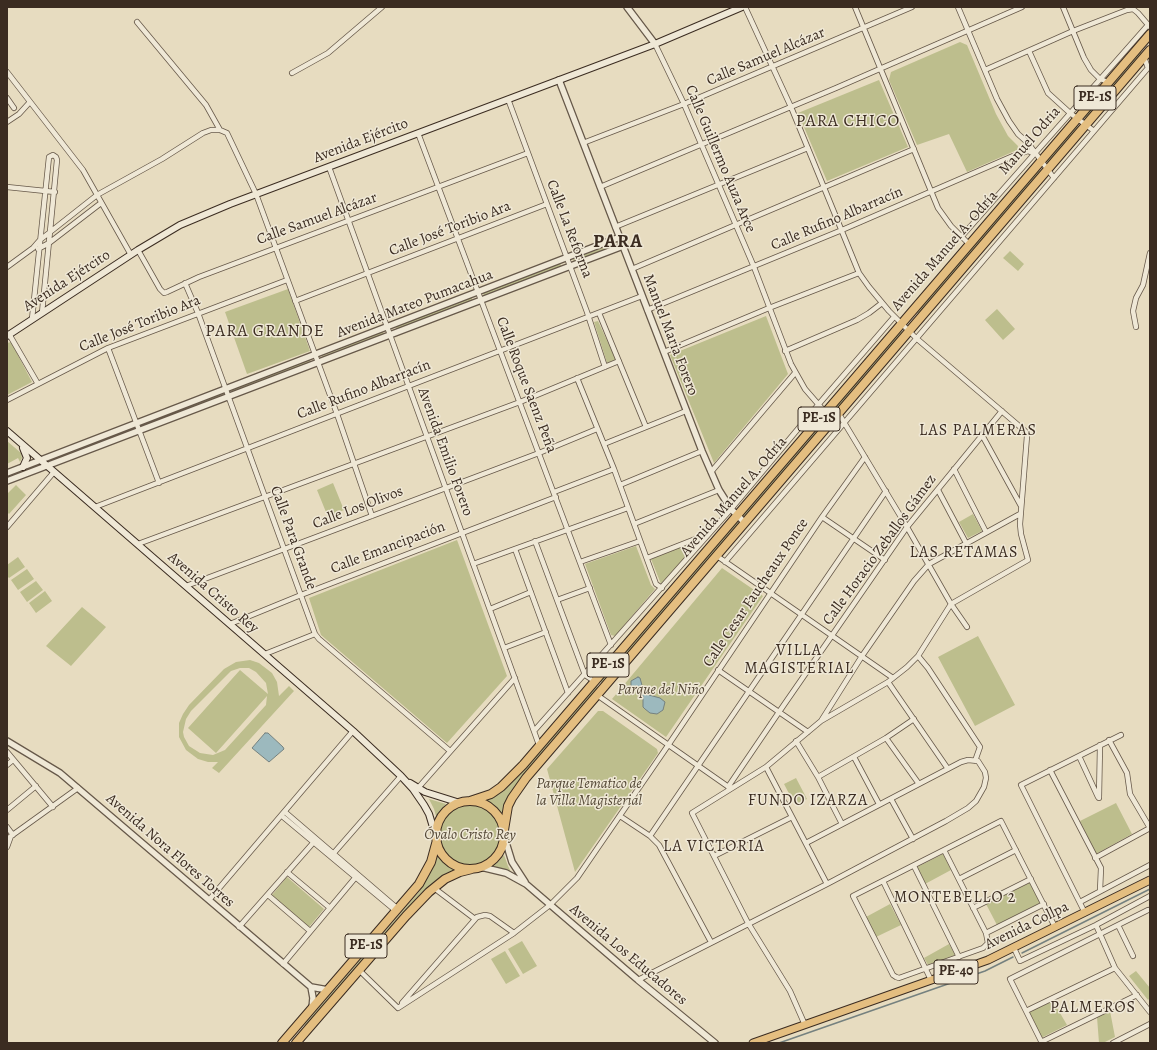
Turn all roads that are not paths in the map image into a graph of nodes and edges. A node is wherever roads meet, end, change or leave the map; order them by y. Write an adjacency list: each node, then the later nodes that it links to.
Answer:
1 (382, 7): 23 (street)
2 (627, 7): 15 (street)
3 (744, 7): 15 (main road, Avenida Ejército); 19 (street)
4 (855, 7): 11 (street)
5 (912, 7): 11 (street, Calle Samuel Alcázar)
6 (958, 7): 12 (street)
7 (1022, 7): 12 (street)
8 (1063, 7): 13 (street)
9 (138, 22): 36 (street)
10 (1149, 26): 13 (street); 25 (street, Manuel Odria)
11 (864, 28): 19 (street, Calle Samuel Alcázar); 20 (street)
12 (968, 31): 20 (street); 21 (street)
13 (1074, 31): 17 (street); 25 (street)
14 (1150, 34): 25 (highway, Avenida Manuel A. Odría / PE-1S)
15 (655, 44): 24 (main road, Avenida Ejército); 29 (street, Calle Guillermo Auza Arce)
16 (1150, 50): 18 (highway, Avenida Manuel A. Odría / PE-1S)
17 (1029, 51): 21 (street); 32 (street)
18 (1144, 57): 35 (highway, Avenida Manuel A. Odría / PE-1S); 37 (street)
19 (773, 67): 29 (street, Calle Samuel Alcázar); 30 (street)
20 (880, 69): 30 (street); 42 (street)
21 (985, 70): 44 (street)
22 (7, 72): 28 (street)
23 (292, 72)
24 (559, 80): 27 (main road, Avenida Ejército); 39 (street, Manuel Maria Forero)
25 (1104, 81): 32 (street, Manuel Odria); 33 (highway, Avenida Manuel A. Odría / PE-1S)
26 (7, 98): 31 (street)
27 (508, 99): 38 (main road, Avenida Ejército); 43 (street, Calle La Reforma)
28 (29, 103): 34 (street); 58 (street)
29 (684, 104): 39 (street, Calle Samuel Alcázar); 40 (street, Calle Guillermo Auza Arce)
30 (791, 107): 40 (street); 41 (street)
31 (14, 108)
32 (1070, 113): 33 (street); 44 (street, Manuel Odria)
33 (1077, 118): 35 (street); 45 (highway, Avenida Manuel A. Odría / PE-1S)
34 (7, 122)
35 (1086, 125): 37 (street); 47 (highway, Avenida Manuel A. Odría / PE-1S)
36 (220, 130): 57 (street); 58 (street)
37 (1094, 131): 48 (street)
38 (418, 133): 46 (main road, Avenida Ejército); 50 (street, Calle Roque Saenz Peña)
39 (583, 143): 52 (street, Manuel Maria Forero)
40 (701, 145): 49 (street, Calle Guillermo Auza Arce); 52 (street)
41 (808, 148): 49 (street); 53 (street)
42 (914, 149): 53 (street); 55 (street)
43 (528, 153): 50 (street, Calle Samuel Alcázar); 60 (street, Calle La Reforma)
44 (1035, 154): 45 (street); 55 (street, Calle Rufino Albarracín); 66 (street, Manuel Odria)
45 (1041, 161): 47 (street); 71 (highway, Avenida Manuel A. Odría / PE-1S)
46 (329, 167): 57 (main road, Avenida Ejército); 61 (street, Avenida Emilio Forero)
47 (1047, 170): 48 (street); 104 (highway, Avenida Manuel A. Odría / PE-1S)
48 (1054, 178): 107 (street)
49 (718, 185): 62 (street, Calle Guillermo Auza Arce); 63 (street)
50 (439, 186): 61 (street, Calle Samuel Alcázar); 67 (street, Calle Roque Saenz Peña)
51 (7, 187): 54 (street)
52 (600, 187): 63 (street, Manuel Maria Forero)
53 (824, 188): 62 (street); 64 (street)
54 (45, 190): 56 (street); 56 (street); 69 (street)
55 (931, 191): 64 (street, Calle Rufino Albarracín); 66 (street)
56 (55, 192): 65 (street)
57 (256, 194): 73 (street); 76 (main road, Avenida Ejército)
58 (97, 196): 59 (street); 65 (street)
59 (101, 203): 70 (street); 78 (street)
60 (547, 204): 67 (street, Calle José Toribio Ara); 79 (street, Calle La Reforma)
61 (348, 220): 73 (street, Calle Samuel Alcázar); 84 (street, Avenida Emilio Forero)
62 (735, 226): 82 (street, Calle Guillermo Auza Arce); 83 (street)
63 (615, 227): 68 (street, Manuel Maria Forero)
64 (842, 230): 82 (street, Calle Rufino Albarracín); 85 (street)
65 (50, 233): 69 (street); 70 (street)
66 (962, 236): 71 (street)
67 (458, 238): 84 (street, Calle José Toribio Ara); 88 (street, Calle Roque Saenz Peña)
68 (620, 238): 72 (street, Manuel Maria Forero); 79 (street, Avenida Mateo Pumacahua)
69 (40, 240): 74 (street); 75 (street)
70 (49, 243): 75 (street); 95 (street)
71 (969, 244): 101 (highway, Avenida Manuel A. Odría / PE-1S)
72 (623, 246): 80 (street, Avenida Mateo Pumacahua); 83 (street, Manuel Maria Forero)
73 (274, 247): 86 (street); 87 (street, Calle Samuel Alcázar)
74 (33, 248): 75 (street); 81 (street)
75 (39, 249): 100 (street)
76 (138, 250): 78 (main road, Avenida Ejército); 87 (street, Calle Samuel Alcázar)
77 (1150, 253): 102 (street)
78 (131, 255): 95 (main road, Avenida Ejército)
79 (567, 258): 80 (street, Calle La Reforma); 88 (street, Avenida Mateo Pumacahua)
80 (570, 265): 90 (street, Avenida Mateo Pumacahua); 99 (street, Calle La Reforma)
81 (7, 267)
82 (754, 268): 93 (street, Calle Guillermo Auza Arce); 94 (street, Calle Rufino Albarracín)
83 (632, 269): 89 (street, Manuel Maria Forero)
84 (368, 273): 91 (street, Calle José Toribio Ara); 103 (street, Avenida Emilio Forero)
85 (859, 273): 92 (street); 93 (street)
86 (287, 280): 91 (street); 96 (street, Calle José Toribio Ara)
87 (185, 283): 96 (street, Calle Para Grande)
88 (479, 292): 90 (street, Calle Roque Saenz Peña); 103 (street, Avenida Mateo Pumacahua)
89 (642, 296): 94 (street, Manuel Maria Forero); 97 (street, Calle Rufino Albarracín)
90 (481, 299): 105 (street, Avenida Mateo Pumacahua); 110 (street, Calle Roque Saenz Peña)
91 (295, 301): 112 (street)
92 (882, 303): 98 (street); 109 (street)
93 (770, 308): 109 (street, Calle Guillermo Auza Arce); 111 (street)
94 (647, 310): 111 (street, Manuel Maria Forero)
95 (42, 313): 100 (main road, Avenida Ejército)
96 (198, 313): 108 (street, Calle José Toribio Ara); 120 (street, Calle Para Grande)
97 (599, 313): 99 (street, Calle Rufino Albarracín); 113 (street)
98 (894, 316): 101 (street); 124 (street, Avenida Manuel A. Odría)
99 (589, 317): 110 (street, Calle Rufino Albarracín); 115 (street, Calle La Reforma)
100 (32, 319): 106 (main road, Avenida Ejército)
101 (901, 323): 104 (street); 129 (highway, Avenida Manuel A. Odría / PE-1S)
102 (1136, 326)
103 (388, 328): 105 (street, Avenida Emilio Forero); 112 (street, Avenida Mateo Pumacahua)
104 (909, 332): 107 (street); 128 (highway, Avenida Manuel A. Odría / PE-1S)
105 (390, 334): 114 (street, Avenida Mateo Pumacahua); 119 (street, Avenida Emilio Forero)
106 (8, 335): 118 (street)
107 (916, 338): 126 (street); 130 (street)
108 (108, 348): 118 (street, Calle José Toribio Ara); 131 (street)
109 (786, 350): 116 (street, Calle Guillermo Auza Arce)
110 (501, 351): 119 (street, Calle Rufino Albarracín); 123 (street, Calle Roque Saenz Peña)
111 (664, 352): 125 (street, Manuel Maria Forero)
112 (315, 356): 114 (street); 120 (street, Avenida Mateo Pumacahua)
113 (619, 361): 115 (street); 133 (street)
114 (318, 362): 121 (street, Avenida Mateo Pumacahua); 127 (street)
115 (605, 367): 117 (street)
116 (795, 373): 124 (street, Calle Guillermo Auza Arce); 152 (street)
117 (577, 378): 123 (street); 134 (street)
118 (38, 384): 122 (street, Calle José Toribio Ara)
119 (409, 386): 127 (street, Calle Rufino Albarracín); 138 (street, Avenida Emilio Forero)
120 (226, 389): 121 (street, Calle Para Grande); 131 (street, Avenida Mateo Pumacahua)
121 (229, 396): 135 (street, Avenida Mateo Pumacahua); 141 (street, Calle Para Grande)
122 (7, 400)
123 (520, 402): 138 (street); 143 (street, Calle Roque Saenz Peña)
124 (818, 405): 129 (street, Calle Guillermo Auza Arce); 166 (street, Avenida Manuel A. Odría)
125 (686, 411): 133 (street); 142 (street, Manuel Maria Forero)
126 (1002, 411): 137 (street, Calle Horacio Zeballos Gámez); 163 (street)
127 (337, 414): 141 (street, Calle Rufino Albarracín); 146 (street)
128 (839, 414): 130 (street); 132 (highway, Avenida Manuel A. Odría / PE-1S)
129 (822, 415): 132 (highway); 166 (highway, Avenida Manuel A. Odría / PE-1S)
130 (844, 422): 144 (street); 189 (street)
131 (136, 423): 135 (street); 145 (street, Avenida Mateo Pumacahua)
132 (828, 425): 170 (highway, Avenida Manuel A. Odría / PE-1S)
133 (646, 427): 140 (street)
134 (597, 429): 140 (street); 143 (street, Calle Los Olivos)
135 (139, 430): 147 (street, Avenida Mateo Pumacahua); 155 (street)
136 (7, 431): 139 (main road, Avenida Cristo Rey)
137 (982, 435): 150 (street, Calle Horacio Zeballos Gámez); 163 (street)
138 (427, 436): 146 (street); 157 (street, Avenida Emilio Forero)
139 (20, 444): 145 (main road, Avenida Cristo Rey); 148 (main road)
140 (604, 444): 149 (street)
141 (248, 448): 155 (street, Calle Rufino Albarracín); 162 (street, Calle Para Grande)
142 (702, 451): 152 (street, Manuel Maria Forero); 156 (street)
143 (540, 453): 157 (street, Calle Los Olivos); 161 (street, Calle Roque Saenz Peña)
144 (865, 457): 160 (street); 169 (street, Calle Cesar Faucheaux Ponce)
145 (40, 460): 147 (main road, Avenida Cristo Rey); 148 (street, Avenida Mateo Pumacahua)
146 (354, 464): 162 (street); 168 (street)
147 (47, 466): 151 (main road, Avenida Cristo Rey); 154 (street, Avenida Mateo Pumacahua)
148 (23, 467): 153 (street, Avenida Mateo Pumacahua)
149 (614, 469): 156 (street); 161 (street, Calle Emancipación)
150 (954, 470): 159 (street, Calle Horacio Zeballos Gámez); 175 (street)
151 (54, 472): 164 (main road, Avenida Cristo Rey); 172 (street)
152 (711, 472): 158 (street, Manuel Maria Forero)
153 (7, 473)
154 (7, 481)
155 (158, 483): 164 (street, Calle Rufino Albarracín)
156 (620, 485): 165 (street)
157 (446, 488): 168 (street, Calle Los Olivos); 176 (street, Avenida Emilio Forero)
158 (719, 490): 166 (street, Manuel Maria Forero); 171 (street)
159 (938, 490): 173 (street, Calle Horacio Zeballos Gámez); 181 (street)
160 (886, 491): 173 (street); 178 (street)
161 (555, 495): 174 (street, Calle Roque Saenz Peña); 176 (street, Calle Emancipación)
162 (265, 497): 182 (street); 183 (street, Calle Para Grande)
163 (1021, 506): 167 (street)
164 (95, 507): 182 (main road, Avenida Cristo Rey)
165 (628, 508): 171 (street); 174 (street)
166 (734, 512): 170 (street, Manuel Maria Forero); 177 (street, Avenida Manuel A. Odría); 216 (highway, Avenida Manuel A. Odría / PE-1S)
167 (1020, 514): 175 (street); 199 (street)
168 (372, 516): 183 (street, Calle Los Olivos)
169 (822, 517): 178 (street); 196 (street, Calle Cesar Faucheaux Ponce)
170 (745, 523): 185 (highway, Avenida Manuel A. Odría / PE-1S)
171 (634, 524): 179 (street)
172 (7, 526)
173 (908, 527): 187 (street, Calle Horacio Zeballos Gámez); 191 (street)
174 (568, 530): 180 (street); 188 (street, Calle Roque Saenz Peña)
175 (986, 532): 181 (street)
176 (462, 533): 190 (street, Avenida Emilio Forero); 197 (street, Calle Emancipación)
177 (708, 534): 186 (street); 194 (street, Avenida Manuel A. Odría)
178 (853, 538): 187 (street); 201 (street)
179 (640, 541): 186 (street); 188 (street)
180 (535, 542): 184 (street); 198 (street)
181 (966, 543): 191 (street)
182 (138, 544): 192 (main road, Avenida Cristo Rey)
183 (284, 549): 192 (street, Calle Los Olivos); 197 (street, Calle Para Grande)
184 (515, 549): 190 (street); 195 (street)
185 (717, 556): 189 (street); 218 (highway, Avenida Manuel A. Odría / PE-1S)
186 (647, 558): 194 (street)
187 (885, 560): 206 (street, Calle Horacio Zeballos Gámez)
188 (580, 562): 193 (street, Calle Roque Saenz Peña)
189 (725, 562): 196 (street)
190 (473, 564): 200 (street, Avenida Emilio Forero)
191 (929, 564): 199 (street); 210 (street)
192 (186, 586): 202 (main road, Avenida Cristo Rey)
193 (590, 588): 198 (street); 207 (street, Calle Roque Saenz Peña)
194 (662, 588): 207 (street, Avenida Manuel A. Odría)
195 (531, 592): 200 (street); 204 (street)
196 (770, 593): 201 (street); 212 (street, Calle Cesar Faucheaux Ponce)
197 (301, 595): 202 (street, Calle Emancipación); 205 (street, Calle Para Grande)
198 (557, 600): 213 (street)
199 (951, 604): 203 (street); 211 (street)
200 (490, 608): 208 (street, Avenida Emilio Forero)
201 (801, 614): 206 (street); 219 (street)
202 (230, 624): 209 (main road, Avenida Cristo Rey)
203 (967, 628)
204 (546, 632): 208 (street); 220 (street)
205 (315, 634): 209 (street); 236 (street, Calle Para Grande)
206 (832, 636): 210 (street); 222 (street, Calle Horacio Zeballos Gámez)
207 (611, 645): 213 (street, Avenida Manuel A. Odría)
208 (504, 648): 214 (street, Avenida Emilio Forero)
209 (265, 654): 225 (main road, Avenida Cristo Rey)
210 (862, 656): 215 (street); 224 (street)
211 (918, 656): 215 (street); 241 (street)
212 (718, 670): 219 (street); 233 (street, Calle Cesar Faucheaux Ponce)
213 (585, 675): 216 (street); 220 (street, Avenida Manuel A. Odría)
214 (515, 678): 226 (street, Avenida Emilio Forero); 236 (street)
215 (893, 678): 217 (street)
216 (594, 681): 218 (highway); 234 (highway, Avenida Manuel A. Odría / PE-1S)
217 (888, 682): 223 (street); 224 (street)
218 (603, 688): 221 (highway, Avenida Manuel A. Odría / PE-1S)
219 (750, 692): 222 (street); 243 (street)
220 (568, 693): 226 (street, Avenida Manuel A. Odría)
221 (597, 695): 233 (street); 266 (highway, Avenida Manuel A. Odría / PE-1S)
222 (779, 712): 227 (street); 253 (street, Calle Horacio Zeballos Gámez)
223 (914, 719): 229 (street); 245 (street)
224 (821, 721): 227 (street)
225 (353, 731): 247 (main road, Avenida Cristo Rey); 260 (street)
226 (534, 731): 234 (street, Avenida Emilio Forero)
227 (808, 732): 232 (street)
228 (1121, 735): 230 (street)
229 (886, 738): 239 (street); 249 (street)
230 (1109, 740): 235 (street); 265 (street)
231 (7, 741): 251 (street, Avenida Nora Flores Torres)
232 (796, 741): 244 (street); 248 (street)
233 (669, 744): 243 (street); 261 (street, Calle Cesar Faucheaux Ponce)
234 (539, 745): 255 (highway, Avenida Manuel A. Odría / PE-1S)
235 (1100, 745): 238 (street); 238 (street)
236 (450, 751): 252 (street)
237 (7, 752): 240 (street)
238 (1078, 756): 246 (street)
239 (854, 757): 248 (street); 257 (street)
240 (13, 760): 242 (street); 250 (street)
241 (975, 761): 245 (street); 270 (street)
242 (7, 765)
243 (699, 766): 253 (street); 267 (street)
244 (766, 767): 253 (street); 262 (street)
245 (948, 769): 249 (street)
246 (1050, 770): 278 (street); 296 (street)
247 (400, 776): 252 (main road, Avenida Cristo Rey); 269 (main road, Avenida Cristo Rey); 276 (street)
248 (818, 777): 263 (street)
249 (919, 784): 254 (street)
250 (36, 786): 258 (street); 259 (street)
251 (78, 788): 258 (street); 295 (street, Avenida Nora Flores Torres)
252 (418, 788): 256 (main road, Avenida Cristo Rey)
253 (730, 788): 277 (street)
254 (891, 799): 257 (street); 270 (street)
255 (470, 802): 256 (highway, PE-1S); 266 (highway, PE-1S)
256 (460, 803): 269 (highway, PE-1S)
257 (880, 804): 263 (street)
258 (53, 807): 268 (street)
259 (7, 810)
260 (283, 814): 271 (street); 276 (street); 295 (street)
261 (620, 816): 267 (street); 298 (street, Calle Cesar Faucheaux Ponce)
262 (792, 817): 272 (street); 277 (street)
263 (842, 824): 272 (street)
264 (7, 827): 268 (street)
265 (1150, 828): 278 (street)
266 (504, 833): 281 (highway, PE-1S); 289 (street, Avenida Los Educadores)
267 (650, 836): 314 (street)
268 (10, 837): 273 (street)
269 (436, 838): 282 (highway, PE-1S); 301 (highway, PE-1S)
270 (913, 839): 290 (street)
271 (313, 843): 283 (street); 284 (street)
272 (806, 843): 290 (street)
273 (7, 847)
274 (944, 850): 275 (street); 280 (street); 285 (street)
275 (1016, 850): 285 (street); 286 (street)
276 (334, 854): 301 (street)
277 (714, 856): 305 (street)
278 (1095, 858): 292 (street)
279 (1150, 865): 292 (street)
280 (914, 866): 288 (street); 317 (street)
281 (481, 867): 282 (highway, PE-1S); 289 (street, Avenida Los Educadores)
282 (472, 869): 291 (highway, PE-1S)
283 (288, 872): 293 (street); 299 (street)
284 (355, 878): 299 (street); 301 (street)
285 (959, 879): 300 (street)
286 (1031, 879): 297 (street); 300 (street)
287 (1150, 880): 303 (main road, Avenida Collpa / PE-40)
288 (883, 881): 319 (street); 319 (street)
289 (526, 884): 298 (street, Avenida Los Educadores)
290 (827, 884): 305 (street)
291 (434, 888): 304 (street); 321 (highway, PE-1S)
292 (1100, 891): 296 (street)
293 (268, 894): 308 (street); 310 (street)
294 (1150, 896): 306 (street)
295 (209, 900): 308 (street, Avenida Nora Flores Torres)
296 (1080, 902): 303 (street)
297 (1044, 904): 309 (street); 312 (street)
298 (550, 905): 311 (street, Calle Cesar Faucheaux Ponce); 322 (street, Avenida Los Educadores)
299 (330, 908): 310 (street)
300 (973, 908): 312 (street)
301 (397, 910): 325 (highway, PE-1S)
302 (1148, 910): 307 (street)
303 (1085, 913): 309 (main road, Avenida Collpa / PE-40)
304 (475, 919): 311 (street); 327 (street)
305 (748, 923): 314 (street); 332 (street)
306 (1096, 925): 313 (street); 315 (street)
307 (1118, 925): 313 (street); 316 (street)
308 (240, 927): 318 (street, Avenida Nora Flores Torres)
309 (1056, 927): 315 (main road, Avenida Collpa / PE-40)
310 (310, 931): 318 (street)
311 (514, 933): 327 (street, Calle Cesar Faucheaux Ponce)
312 (986, 933): 317 (street)
313 (1100, 934): 320 (street); 329 (street)
314 (711, 942): 322 (street)
315 (1014, 948): 323 (main road, Avenida Collpa / PE-40)
316 (1133, 956)
317 (959, 957): 319 (street)
318 (283, 964): 324 (street, Avenida Nora Flores Torres)
319 (926, 968): 323 (street)
320 (1114, 968): 326 (street); 329 (street)
321 (359, 970): 327 (street); 334 (highway, PE-1S)
322 (638, 980): 338 (street, Avenida Los Educadores)
323 (931, 980): 332 (main road, Avenida Collpa / PE-40)
324 (311, 987): 325 (street, Avenida Nora Flores Torres); 328 (street)
325 (328, 990): 328 (highway, PE-1S)
326 (1137, 995): 330 (street); 335 (street)
327 (398, 1008)
328 (312, 1009): 333 (highway, PE-1S)
329 (1026, 1011): 335 (street)
330 (1150, 1012)
331 (1150, 1024): 340 (street)
332 (805, 1025): 339 (main road, Avenida Collpa / PE-40)
333 (297, 1026): 334 (highway); 336 (highway, PE-1S)
334 (305, 1033): 337 (highway, PE-1S)
335 (1041, 1042)
336 (282, 1043)
337 (296, 1043)
338 (715, 1043)
339 (753, 1043)
340 (1113, 1043)

